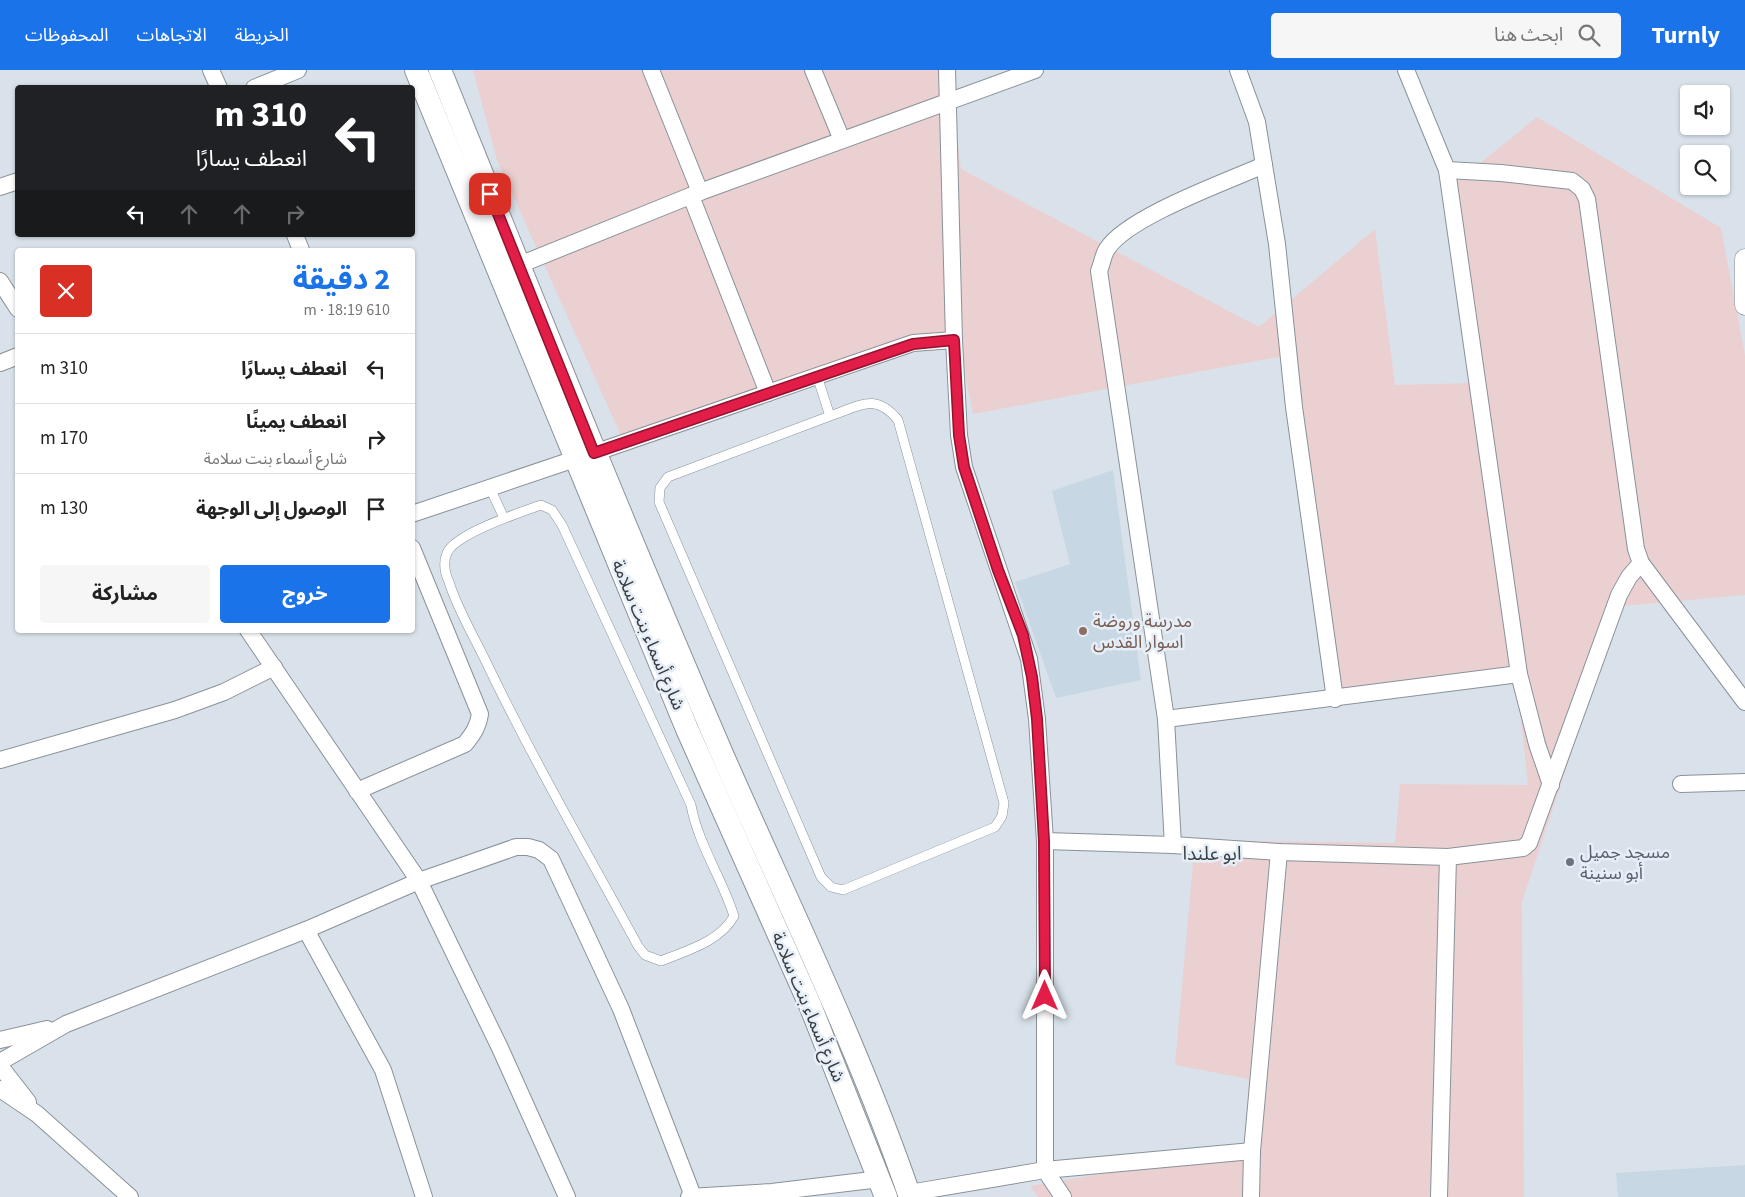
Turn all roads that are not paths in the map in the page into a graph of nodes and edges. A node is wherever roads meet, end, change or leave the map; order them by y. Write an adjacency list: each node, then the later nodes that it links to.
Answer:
1 (212, 70): 11 (street)
2 (298, 70): 12 (street)
3 (416, 70): 31 (main road, شارع أسماء بنت سلامة)
4 (440, 70): 21 (main road, شارع أسماء بنت سلامة)
5 (652, 70): 19 (street)
6 (812, 70): 14 (street)
7 (947, 70): 13 (street)
8 (1035, 70): 13 (street)
9 (1238, 70): 15 (street)
10 (1406, 70): 16 (street)
11 (218, 85)
12 (261, 85)
13 (949, 103): 14 (street); 25 (street)
14 (842, 140): 19 (street)
15 (1264, 165): 40 (street); 42 (street)
16 (1447, 170): 36 (street); 39 (street)
17 (15, 183): 18 (street)
18 (0, 187)
19 (695, 194): 21 (street); 29 (street)
20 (1745, 259): 24 (street)
21 (519, 265): 31 (main road, شارع أسماء بنت سلامة)
22 (0, 281): 23 (street)
23 (15, 304)
24 (1745, 305)
25 (954, 340): 28 (street); 48 (street)
26 (15, 357): 27 (street)
27 (0, 363)
28 (817, 376): 29 (street); 30 (lane)
29 (768, 393): 31 (street)
30 (830, 416): 30 (lane)
31 (584, 456): 32 (street); 62 (main road, شارع أسماء بنت سلامة); 63 (main road, شارع أسماء بنت سلامة)
32 (490, 488): 33 (street); 34 (lane)
33 (415, 513)
34 (504, 518): 34 (lane)
35 (415, 555): 47 (street)
36 (1641, 563): 41 (street); 46 (street)
37 (250, 633): 38 (street)
38 (274, 668): 43 (street); 47 (street)
39 (1519, 674): 40 (street); 46 (street)
40 (1335, 699): 42 (street)
41 (1745, 702)
42 (1166, 720): 49 (street)
43 (0, 760)
44 (1745, 782): 45 (street)
45 (1680, 784)
46 (1551, 785): 51 (street)
47 (357, 791): 52 (street)
48 (1044, 841): 49 (street); 61 (street)
49 (1173, 845): 50 (street)
50 (1279, 852): 51 (street); 60 (street)
51 (1448, 857): 71 (street)
52 (419, 881): 53 (street); 67 (street); 68 (street)
53 (306, 930): 54 (street); 66 (street)
54 (66, 1024): 55 (street); 56 (street)
55 (0, 1040)
56 (0, 1062)
57 (0, 1066): 59 (street)
58 (0, 1089): 59 (street)
59 (38, 1114): 65 (street)
60 (1252, 1151): 61 (street); 70 (street)
61 (1046, 1170): 63 (street); 69 (street)
62 (883, 1188): 64 (street)
63 (910, 1195)
64 (739, 1196): 68 (street)
65 (130, 1197)
66 (424, 1197)
67 (567, 1197)
68 (691, 1197)
69 (1063, 1197)
70 (1251, 1197)
71 (1439, 1197)

